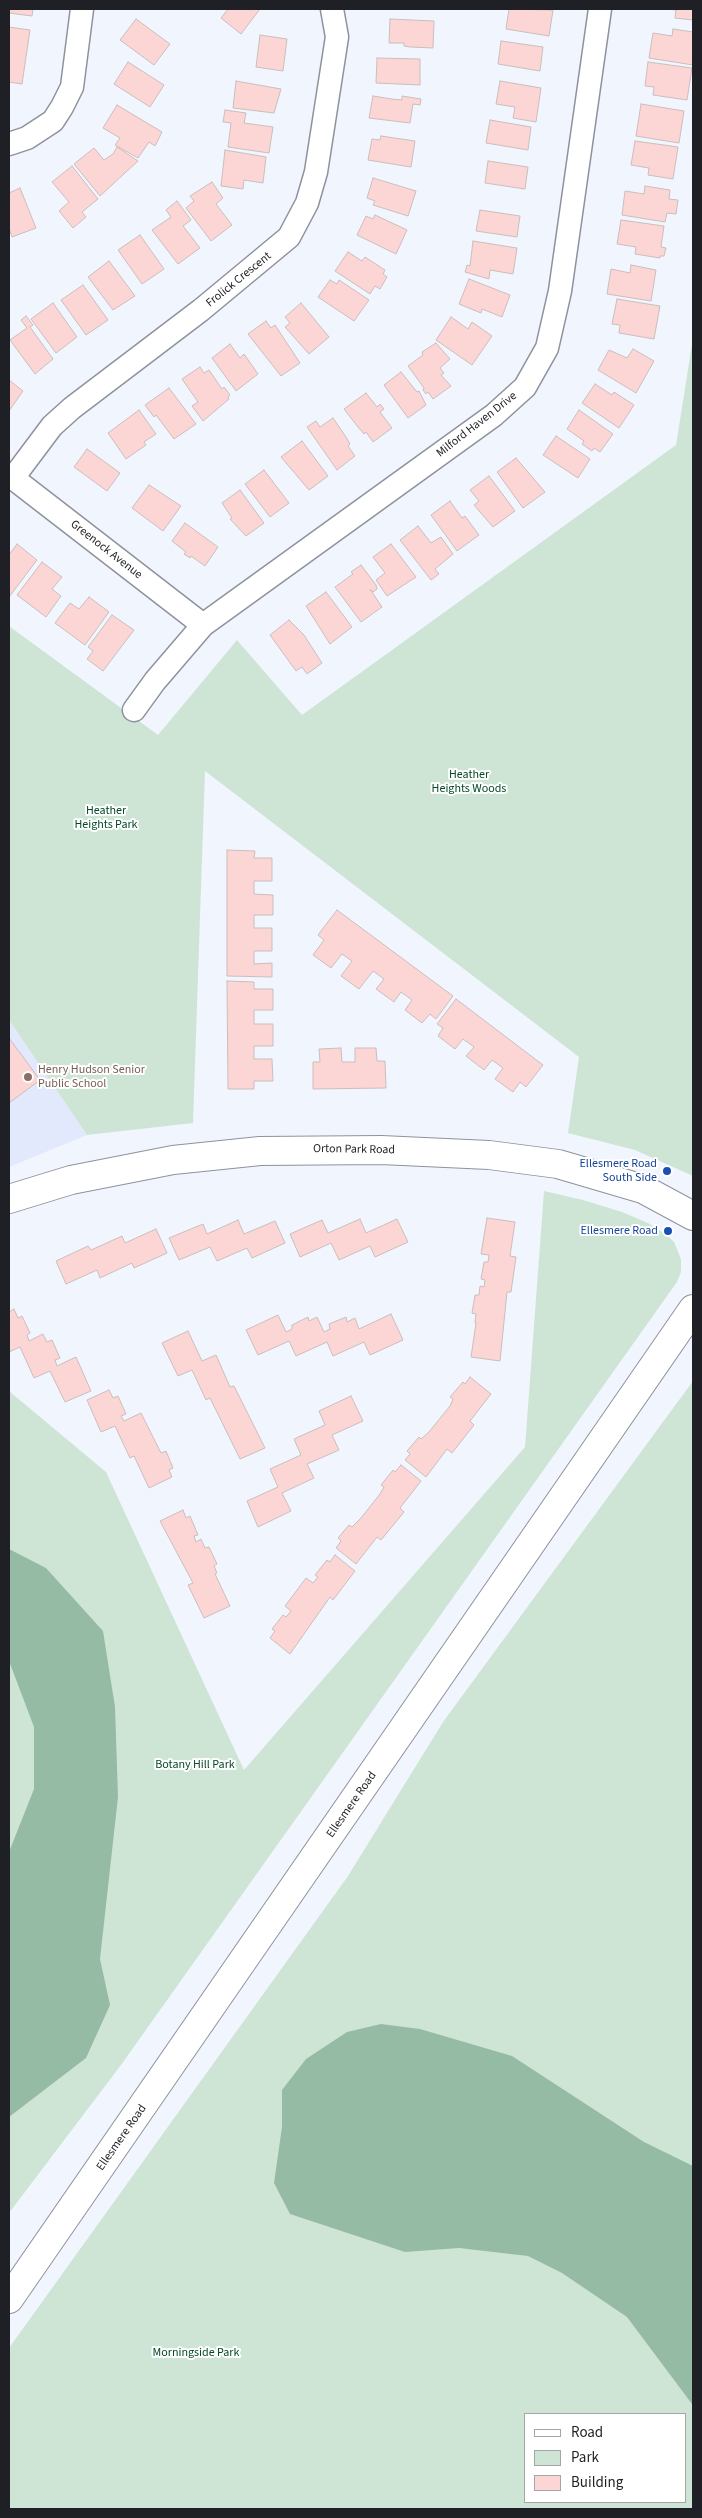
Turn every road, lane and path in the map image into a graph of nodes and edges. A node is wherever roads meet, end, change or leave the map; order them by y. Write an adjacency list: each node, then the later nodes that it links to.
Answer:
1 (82, 9): 4 (street)
2 (332, 9): 5 (street, Frolick Crescent)
3 (600, 9): 6 (street, Milford Haven Drive)
4 (9, 144)
5 (11, 476): 6 (street, Greenock Avenue)
6 (203, 626): 7 (street, Milford Haven Drive)
7 (134, 710)
8 (9, 1199): 9 (main road, Orton Park Road)
9 (693, 1216)
10 (693, 1309): 11 (main road, Ellesmere Road)
11 (9, 2299)

